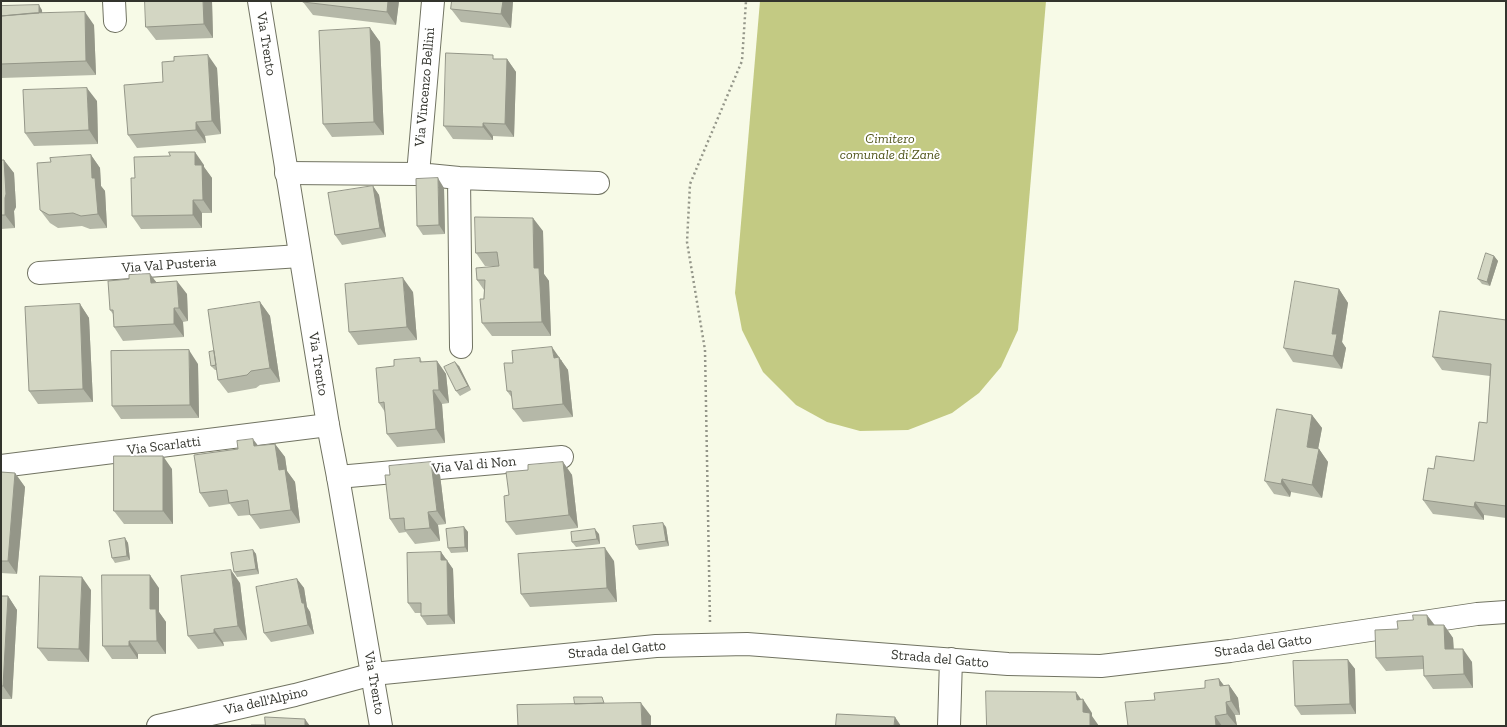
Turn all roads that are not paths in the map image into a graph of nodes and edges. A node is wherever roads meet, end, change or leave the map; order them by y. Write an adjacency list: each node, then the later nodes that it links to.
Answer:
1 (259, 1): 3 (street, Via Trento)
2 (432, 1): 4 (street, Via Vincenzo Bellini)
3 (286, 173): 4 (street); 7 (street, Via Trento)
4 (418, 174): 5 (street)
5 (458, 178): 6 (street); 9 (street)
6 (598, 183)
7 (300, 256): 8 (street, Via Val Pusteria); 10 (street, Via Trento)
8 (39, 273)
9 (461, 347)
10 (328, 425): 12 (street, Via Scarlatti); 13 (street, Via Trento)
11 (562, 457): 13 (street, Via Val di Non)
12 (1, 466)
13 (338, 477): 16 (street, Via Trento)
14 (1506, 612): 15 (street, Strada del Gatto)
15 (951, 660): 16 (street, Strada del Gatto); 19 (street)
16 (373, 674): 17 (street, Via dell'Alpino); 18 (street, Via Trento)
17 (158, 726)
18 (381, 726)
19 (949, 726)

